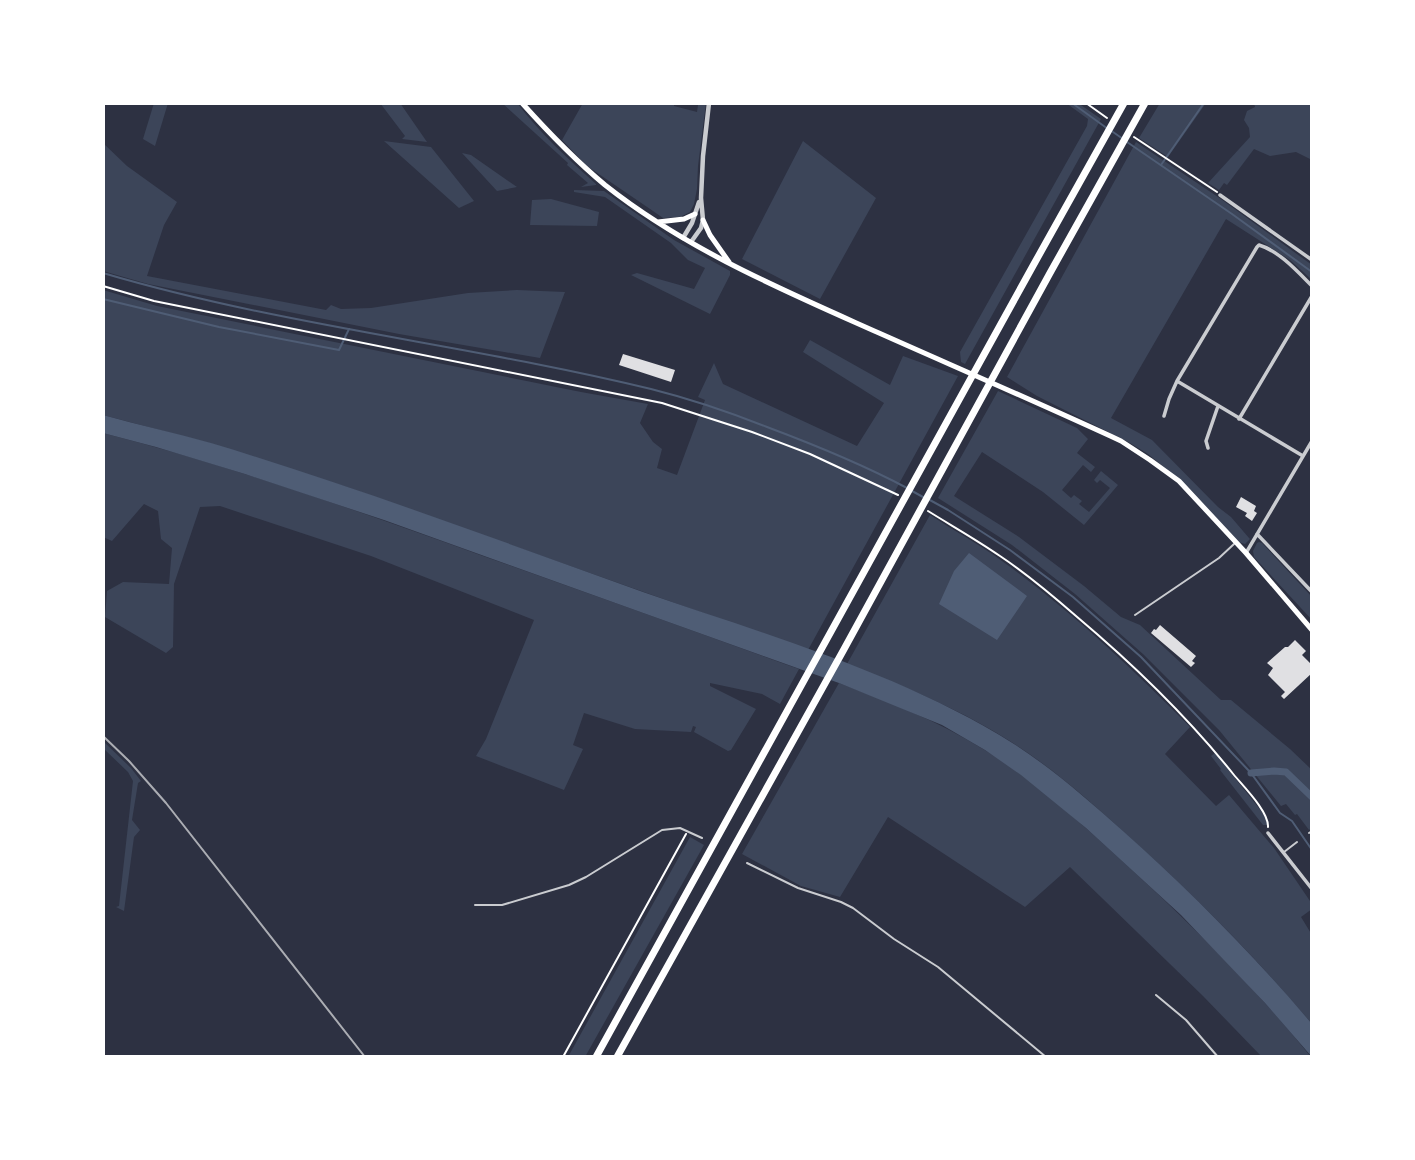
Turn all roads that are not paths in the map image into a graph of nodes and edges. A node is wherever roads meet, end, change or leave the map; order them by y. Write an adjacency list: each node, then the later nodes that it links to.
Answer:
1 (522, 103): 9 (main road)
2 (709, 103): 6 (street)
3 (1124, 103): 37 (highway)
4 (1146, 103): 38 (highway)
5 (1220, 195): 12 (street)
6 (701, 198): 7 (street); 8 (street)
7 (695, 214): 9 (main road); 10 (street)
8 (703, 220): 11 (street); 13 (main road)
9 (657, 222): 10 (main road)
10 (683, 238): 11 (main road)
11 (691, 242): 13 (main road)
12 (1312, 260)
13 (731, 265): 24 (main road)
14 (1312, 286): 16 (street)
15 (1312, 296): 19 (street)
16 (1177, 382): 17 (street); 18 (street)
17 (1217, 406): 19 (street); 21 (street)
18 (1164, 416)
19 (1239, 419): 22 (street)
20 (1312, 442): 22 (street)
21 (1208, 449)
22 (1303, 456): 23 (street)
23 (1258, 534): 25 (street); 26 (street)
24 (1236, 542): 25 (main road); 27 (lane)
25 (1246, 553): 28 (main road)
26 (1312, 592)
27 (1135, 615)
28 (1312, 629)
29 (1268, 833): 32 (street)
30 (702, 838): 35 (lane)
31 (1297, 842): 32 (lane)
32 (1283, 853): 34 (street)
33 (747, 863): 39 (lane)
34 (1312, 889)
35 (475, 905)
36 (1156, 995): 40 (lane)
37 (596, 1057)
38 (617, 1057)
39 (1046, 1057)
40 (1218, 1057)

